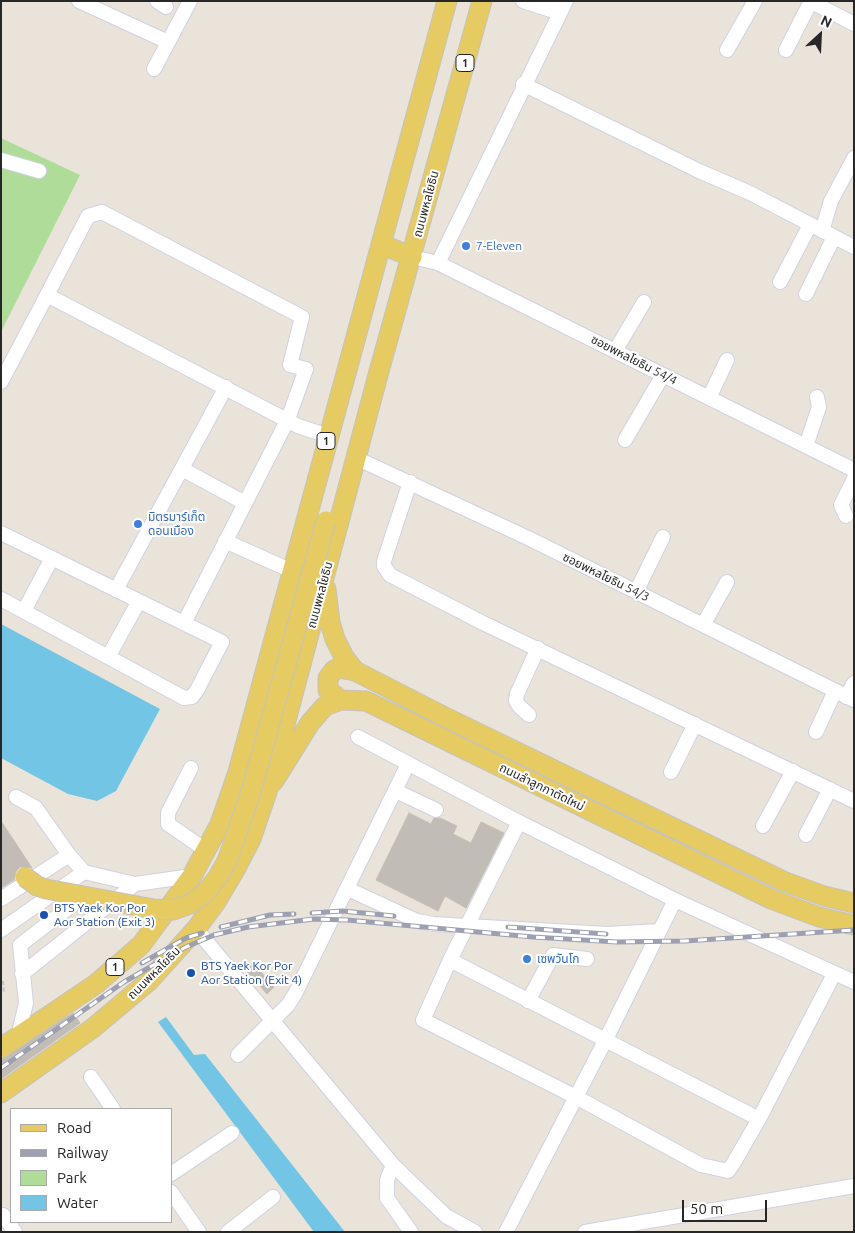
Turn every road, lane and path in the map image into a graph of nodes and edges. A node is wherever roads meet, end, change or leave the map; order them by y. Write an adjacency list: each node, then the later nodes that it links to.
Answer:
1 (80, 1): 11 (street)
2 (190, 1): 11 (street)
3 (446, 1): 20 (main road, 1)
4 (482, 1): 22 (main road, ถนนพหลโยธิน / 1)
5 (523, 1): 6 (street)
6 (556, 1)
7 (566, 1): 15 (street)
8 (755, 1): 12 (street)
9 (810, 1): 10 (street); 13 (street)
10 (854, 24)
11 (168, 42): 14 (street)
12 (726, 50)
13 (786, 50)
14 (154, 70)
15 (523, 84): 19 (street); 23 (street)
16 (854, 158): 19 (street)
17 (1, 160): 18 (street)
18 (39, 171)
19 (822, 231): 21 (street); 24 (street); 25 (street)
20 (381, 244): 22 (main road); 37 (main road, 1)
21 (854, 247)
22 (412, 258): 23 (street, ซอยพหลโยธิน 54/4); 35 (main road, ถนนพหลโยธิน / 1)
23 (438, 262): 28 (street, ซอยพหลโยธิน 54/4)
24 (780, 282)
25 (806, 294)
26 (47, 295): 31 (street); 32 (street); 36 (street)
27 (644, 302): 28 (street)
28 (615, 351): 30 (street, ซอยพหลโยธิน 54/4)
29 (727, 360): 34 (street)
30 (664, 375): 34 (street, ซอยพหลโยธิน 54/4); 38 (street)
31 (1, 382)
32 (226, 388): 36 (street); 41 (street)
33 (817, 397): 39 (street)
34 (709, 398): 39 (street, ซอยพหลโยธิน 54/4)
35 (370, 406): 40 (main road, ถนนพหลโยธิน / 1); 88 (main road, bridge)
36 (288, 419): 37 (street); 45 (street)
37 (328, 436): 51 (main road, 1)
38 (625, 440)
39 (806, 446): 42 (street, ซอยพหลโยธิน 54/4)
40 (356, 458): 44 (street, ซอยพหลโยธิน 54/3); 52 (main road, ถนนพหลโยธิน / 1)
41 (182, 469): 45 (street); 54 (street)
42 (854, 470)
43 (854, 479): 46 (street)
44 (410, 482): 55 (street, ซอยพหลโยธิน 54/3); 61 (street)
45 (245, 503): 49 (street)
46 (846, 516)
47 (1, 533): 50 (street)
48 (663, 537): 55 (street)
49 (225, 542): 51 (street); 59 (street)
50 (52, 558): 54 (street); 58 (street)
51 (292, 571): 84 (main road, 1)
52 (324, 580): 63 (main road, ถนนลำลูกกาตัดใหม่); 77 (main road, ถนนพหลโยธิน / 1)
53 (727, 582): 60 (street)
54 (116, 590): 57 (street)
55 (636, 592): 60 (street, ซอยพหลโยธิน 54/3)
56 (1, 599): 58 (street)
57 (139, 601): 59 (street); 62 (street)
58 (24, 611): 62 (street)
59 (184, 623): 62 (street)
60 (703, 625): 65 (street, ซอยพหลโยธิน 54/3)
61 (538, 648): 67 (street); 68 (street)
62 (108, 657)
63 (355, 671): 66 (main road); 94 (main road, ถนนลำลูกกาตัดใหม่)
64 (854, 683): 65 (street)
65 (845, 696): 69 (street)
66 (341, 700): 77 (main road); 96 (main road, ถนนลำลูกกาตัดใหม่)
67 (529, 715)
68 (695, 724): 73 (street); 74 (street)
69 (816, 732)
70 (358, 736): 71 (street)
71 (408, 764): 76 (street); 81 (street)
72 (191, 768): 84 (street)
73 (793, 771): 75 (street); 82 (street)
74 (671, 772)
75 (830, 789): 79 (street); 83 (street)
76 (396, 791): 80 (street); 90 (street)
77 (267, 792): 97 (main road, ถนนพหลโยธิน / 1)
78 (16, 797): 85 (street)
79 (854, 801)
80 (436, 810)
81 (519, 822): 92 (street); 95 (street)
82 (763, 826)
83 (806, 835)
84 (207, 851): 87 (main road, 1)
85 (69, 855): 86 (street); 91 (street)
86 (84, 872): 89 (street); 98 (street)
87 (192, 876): 89 (street); 109 (main road, 1)
88 (25, 877)
89 (135, 884): 93 (street)
90 (348, 889): 95 (street); 108 (street)
91 (1, 899)
92 (674, 900): 99 (street); 103 (street)
93 (113, 903): 102 (street); 102 (street)
94 (854, 903)
95 (468, 925): 99 (street); 101 (street)
96 (854, 925)
97 (196, 929): 108 (street); 114 (main road, ถนนพหลโยธิน / 1)
98 (1, 930)
99 (660, 931): 110 (street)
100 (587, 959): 107 (street)
101 (450, 960): 107 (street); 115 (street)
102 (22, 974): 109 (street)
103 (834, 974): 105 (street); 117 (street)
104 (3, 980): 106 (path)
105 (854, 982)
106 (4, 993)
107 (528, 1001): 110 (street)
108 (273, 1019): 112 (street); 119 (street)
109 (18, 1037): 111 (main road, 1)
110 (605, 1040): 115 (street); 117 (street)
111 (1, 1048)
112 (238, 1054)
113 (91, 1077): 116 (street)
114 (1, 1093)
115 (576, 1098): 117 (street); 130 (street)
116 (113, 1108)
117 (759, 1119)
118 (232, 1133): 120 (street)
119 (393, 1165): 128 (street); 129 (street)
120 (172, 1173)
121 (854, 1186): 131 (street)
122 (172, 1193): 126 (street)
123 (274, 1197): 127 (street)
124 (3, 1215): 125 (street)
125 (15, 1232)
126 (199, 1232)
127 (228, 1232)
128 (411, 1232)
129 (475, 1232)
130 (506, 1232)
131 (585, 1232)

